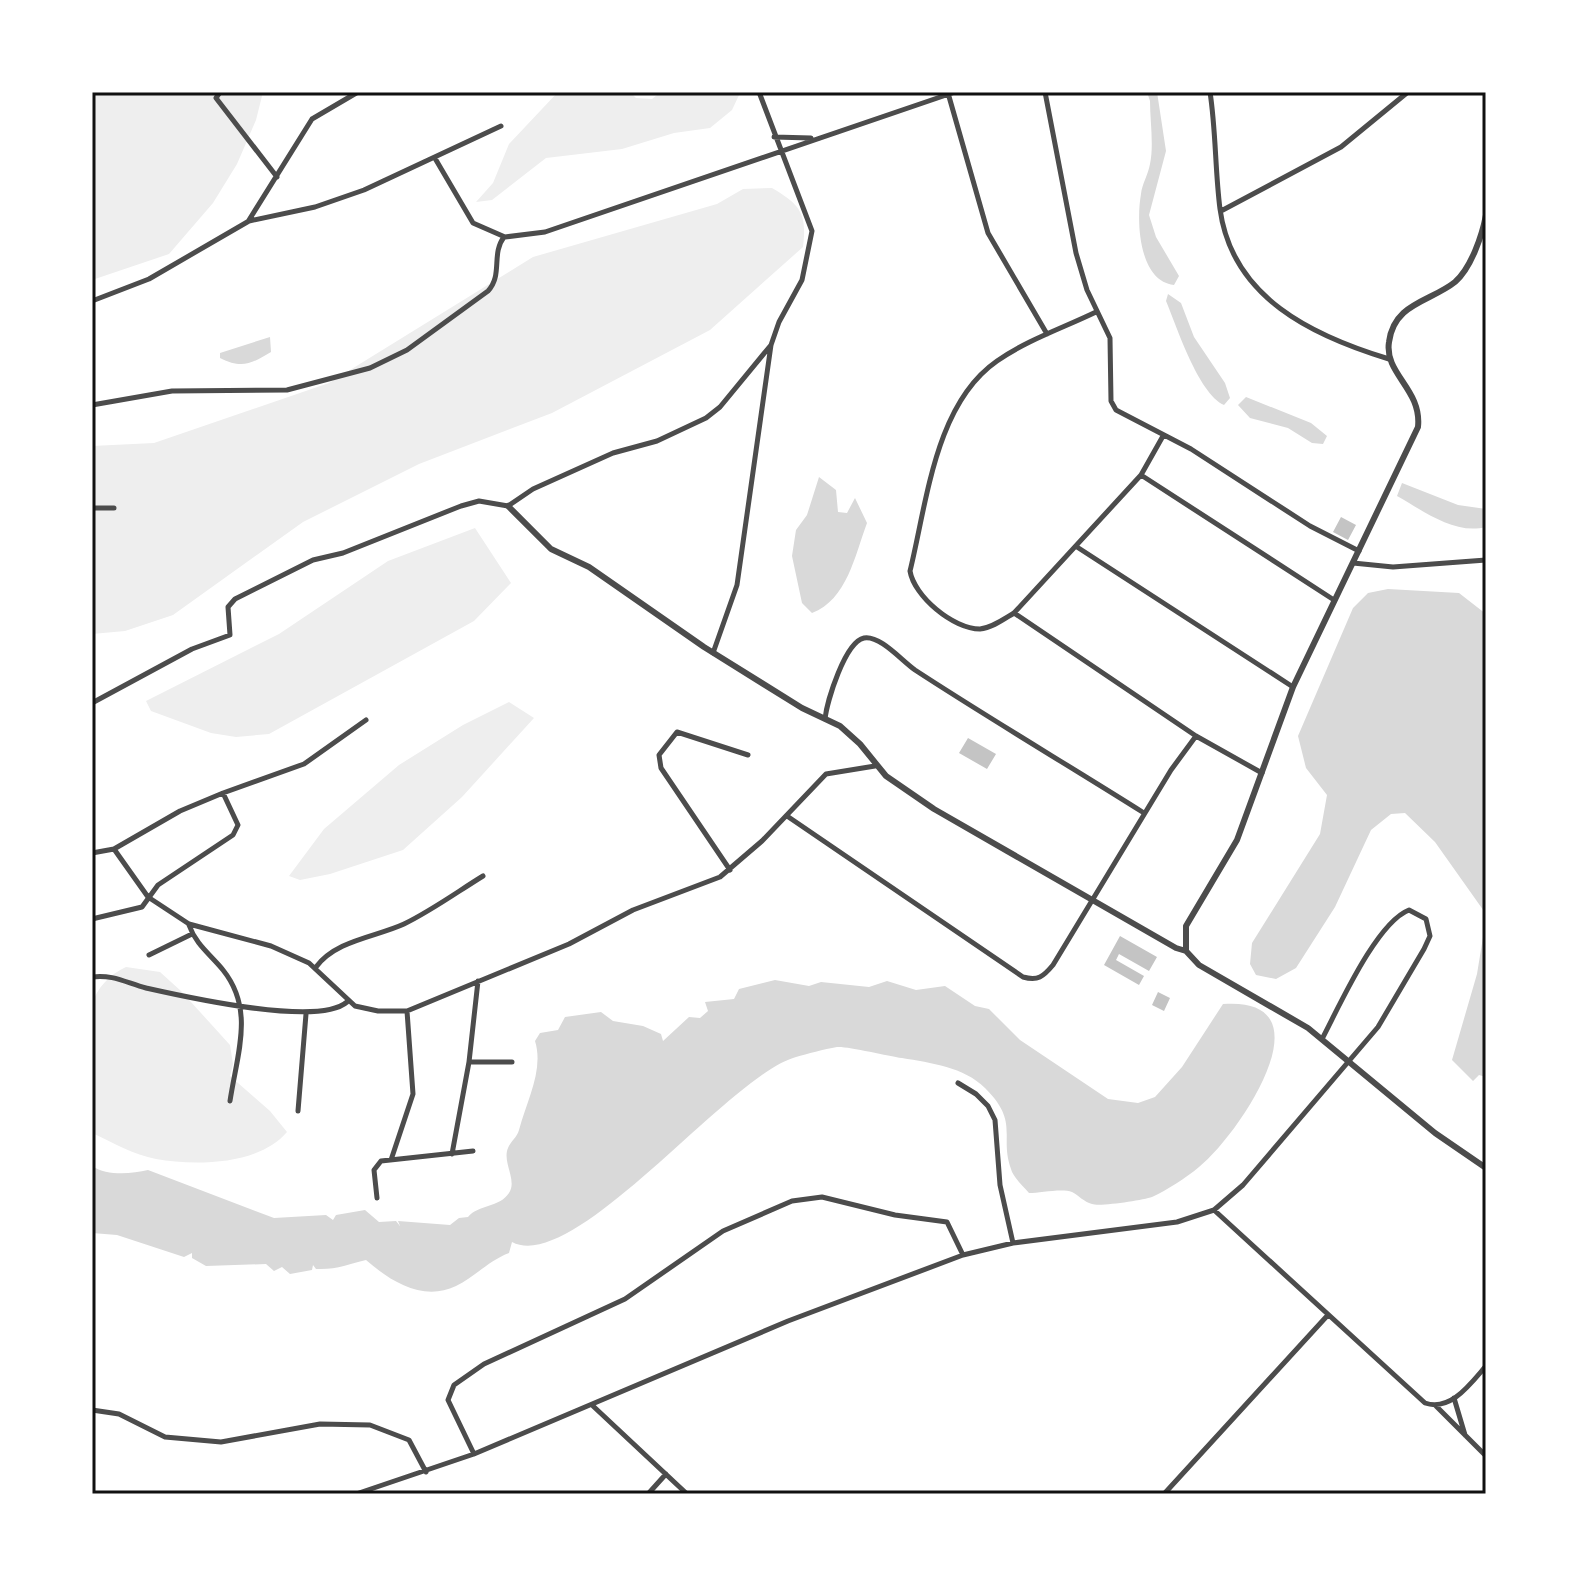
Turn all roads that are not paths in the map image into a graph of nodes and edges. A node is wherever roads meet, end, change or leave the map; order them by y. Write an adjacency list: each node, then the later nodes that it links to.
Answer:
1 (220, 92): 13 (street)
2 (358, 92): 13 (street)
3 (759, 92): 9 (street)
4 (1045, 92): 19 (street)
5 (1210, 92): 14 (street)
6 (1408, 92): 14 (street)
7 (951, 93): 10 (street); 20 (street)
8 (501, 126): 12 (street)
9 (774, 137): 10 (street); 11 (street)
10 (812, 138): 11 (street)
11 (779, 152): 17 (street); 21 (street)
12 (436, 160): 16 (street); 17 (street)
13 (277, 177): 16 (street)
14 (1221, 211): 22 (street)
15 (1486, 215): 22 (street)
16 (249, 221): 18 (street)
17 (505, 237): 23 (street)
18 (92, 301)
19 (1096, 312): 20 (street); 24 (street)
20 (1047, 334): 34 (street)
21 (771, 345): 26 (street); 35 (street)
22 (1389, 359): 30 (street)
23 (92, 405)
24 (1163, 436): 25 (street); 30 (street)
25 (1141, 475): 29 (street); 33 (street)
26 (508, 506): 35 (street); 37 (street)
27 (92, 508): 28 (street)
28 (114, 508)
29 (1077, 547): 34 (street); 36 (street)
30 (1359, 551): 32 (street)
31 (1486, 560): 32 (street)
32 (1353, 563): 33 (street)
33 (1334, 600): 36 (street)
34 (1014, 613): 40 (street)
35 (713, 653): 38 (street)
36 (1293, 687): 43 (street)
37 (92, 703)
38 (825, 719): 42 (street); 45 (street)
39 (366, 720): 44 (street)
40 (1196, 736): 43 (street); 45 (street)
41 (748, 755): 49 (street)
42 (875, 766): 46 (street); 52 (street)
43 (1263, 774): 56 (street)
44 (223, 793): 47 (street); 51 (street)
45 (1144, 813): 52 (street)
46 (787, 816): 49 (street); 52 (street)
47 (114, 849): 48 (street); 51 (street)
48 (92, 853)
49 (730, 870): 60 (street)
50 (483, 876): 58 (street)
51 (148, 897): 53 (street); 54 (street)
52 (1091, 899): 56 (street)
53 (92, 919)
54 (189, 924): 55 (street); 58 (street)
55 (192, 934): 57 (street); 62 (street)
56 (1186, 951): 65 (street)
57 (149, 955)
58 (316, 967): 61 (street)
59 (92, 977): 62 (street)
60 (478, 981): 63 (street); 66 (street)
61 (347, 1002): 63 (street); 64 (street)
62 (241, 1005): 64 (street); 70 (street)
63 (407, 1011): 74 (street)
64 (306, 1014): 71 (street)
65 (1322, 1039): 68 (street); 68 (street)
66 (469, 1062): 67 (street); 73 (street)
67 (512, 1062)
68 (1350, 1062): 75 (street); 77 (street)
69 (958, 1083): 78 (street)
70 (230, 1101)
71 (298, 1111)
72 (473, 1151): 73 (street)
73 (452, 1154): 74 (street)
74 (391, 1160): 76 (street)
75 (1486, 1168)
76 (377, 1198)
77 (1214, 1210): 78 (street); 80 (street)
78 (1013, 1243): 79 (street)
79 (963, 1255): 83 (street); 87 (street)
80 (1327, 1316): 84 (street); 94 (street)
81 (1486, 1366): 82 (street)
82 (1454, 1398): 84 (street); 86 (street)
83 (593, 1406): 87 (street); 90 (street)
84 (1436, 1406): 86 (street)
85 (92, 1410): 89 (street)
86 (1466, 1438): 88 (street)
87 (474, 1454): 89 (street)
88 (1486, 1456)
89 (426, 1472): 91 (street)
90 (666, 1474): 92 (street); 93 (street)
91 (356, 1494)
92 (648, 1494)
93 (687, 1494)
94 (1164, 1494)

